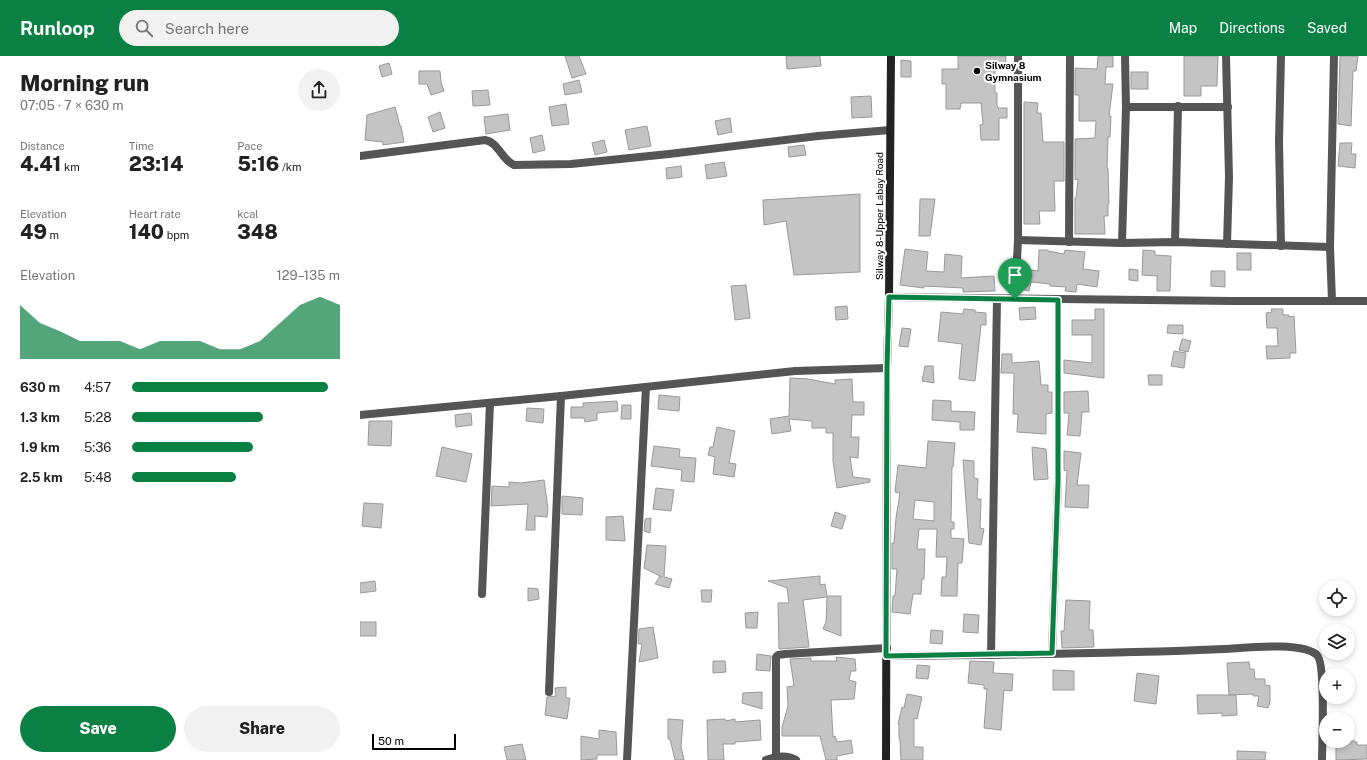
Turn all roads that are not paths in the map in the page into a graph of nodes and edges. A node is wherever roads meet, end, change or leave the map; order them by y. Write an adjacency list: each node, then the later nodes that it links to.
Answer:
1 (891, 56): 11 (main road, Silway 8-Upper Labay Road)
2 (1018, 56): 13 (street)
3 (1070, 56): 14 (street)
4 (1125, 56): 9 (street)
5 (1226, 56): 10 (street)
6 (1281, 56): 18 (street)
7 (1334, 56): 19 (street)
8 (1178, 106): 9 (street); 10 (street); 15 (street)
9 (1126, 107): 16 (street)
10 (1228, 107): 17 (street)
11 (890, 130): 12 (street); 20 (main road, Silway 8-Upper Labay Road)
12 (360, 156)
13 (1018, 240): 14 (street); 22 (street)
14 (1069, 242): 16 (street)
15 (1175, 242): 16 (street); 17 (street)
16 (1122, 243)
17 (1227, 244): 18 (street)
18 (1281, 246): 19 (street)
19 (1330, 247): 25 (street)
20 (889, 297): 21 (street); 26 (main road, Silway 8-Upper Labay Road)
21 (997, 298): 22 (street); 34 (street)
22 (1015, 299): 23 (street)
23 (1058, 300): 25 (street); 33 (street)
24 (1367, 301): 25 (street)
25 (1332, 302)
26 (887, 368): 27 (street); 32 (main road, Silway 8-Upper Labay Road)
27 (646, 387): 28 (street); 37 (street)
28 (562, 396): 29 (street); 35 (street)
29 (490, 403): 30 (street); 31 (street)
30 (360, 414)
31 (482, 594)
32 (887, 652): 34 (street); 36 (street); 40 (main road, Silway 8-Upper Labay Road)
33 (1052, 653): 34 (street); 41 (street)
34 (991, 655)
35 (549, 692)
36 (776, 756): 38 (street); 39 (street)
37 (627, 760)
38 (766, 760)
39 (796, 760)
40 (886, 760)
41 (1322, 760)

